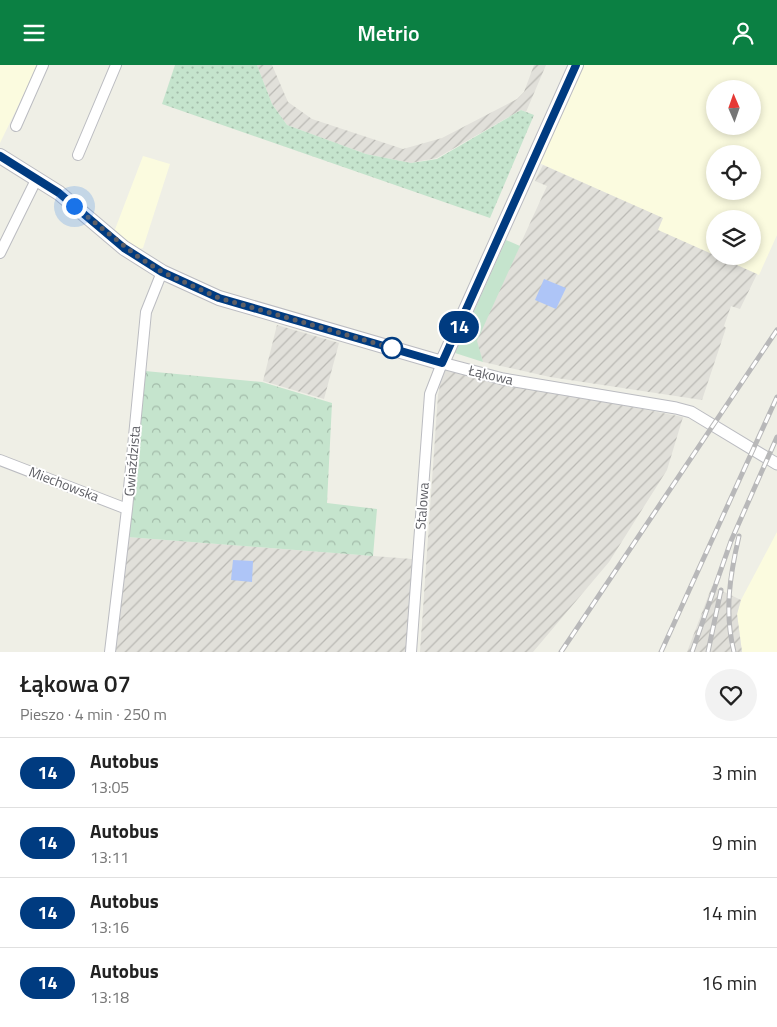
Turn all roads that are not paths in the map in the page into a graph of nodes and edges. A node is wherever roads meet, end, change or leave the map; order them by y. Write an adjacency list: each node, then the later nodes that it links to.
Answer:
1 (43, 65): 4 (street)
2 (116, 65): 5 (street)
3 (576, 65): 10 (main road)
4 (16, 127)
5 (78, 155)
6 (0, 157): 7 (main road, Łąkowa)
7 (37, 178): 8 (street); 9 (main road, Łąkowa)
8 (0, 253)
9 (162, 272): 10 (main road, Łąkowa); 13 (street, Gwiaździsta)
10 (442, 363): 12 (street, Łąkowa); 15 (street, Stalowa)
11 (0, 460): 13 (street, Miechowska)
12 (777, 464)
13 (127, 509): 14 (street, Gwiaździsta)
14 (110, 652)
15 (410, 652)

